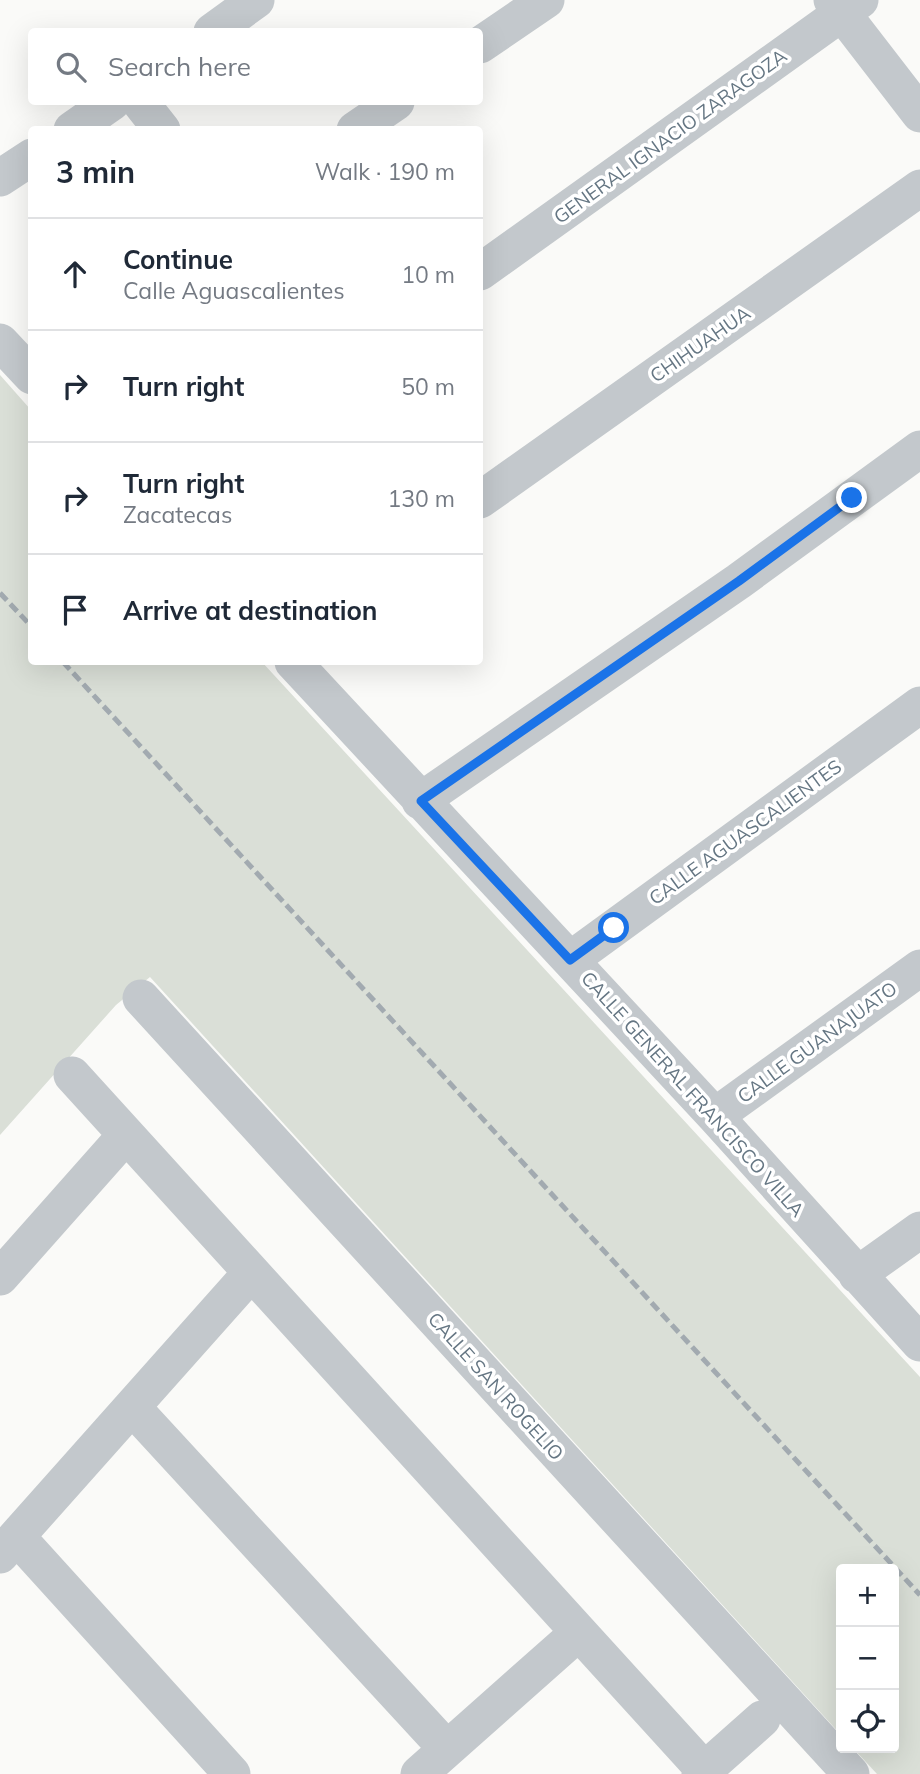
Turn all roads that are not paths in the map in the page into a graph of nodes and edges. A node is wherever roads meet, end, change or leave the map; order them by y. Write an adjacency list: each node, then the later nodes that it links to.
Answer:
1 (256, 0): 4 (street)
2 (545, 0): 5 (street)
3 (845, 4): 9 (street); 16 (street, GENERAL IGNACIO ZARAGOZA)
4 (218, 28)
5 (483, 43)
6 (109, 105): 10 (street)
7 (142, 105): 11 (street)
8 (392, 105): 12 (street)
9 (920, 114)
10 (78, 126)
11 (159, 126)
12 (361, 126)
13 (28, 160): 14 (street)
14 (0, 178)
15 (920, 188): 20 (street, CHIHUAHUA)
16 (483, 270)
17 (0, 342): 18 (street)
18 (28, 372)
19 (920, 449): 23 (street)
20 (483, 498)
21 (296, 665): 23 (street, CALLE GENERAL FRANCISCO VILLA)
22 (920, 705): 24 (street, CALLE AGUASCALIENTES)
23 (421, 801): 24 (street, CALLE GENERAL FRANCISCO VILLA)
24 (570, 960): 28 (street, CALLE GENERAL FRANCISCO VILLA)
25 (920, 968): 28 (street, CALLE GUANAJUATO)
26 (141, 999): 43 (street, CALLE SAN ROGELIO)
27 (72, 1075): 29 (street)
28 (715, 1116): 32 (street, CALLE GENERAL FRANCISCO VILLA)
29 (126, 1135): 31 (street); 33 (street)
30 (920, 1230): 32 (street)
31 (251, 1273): 35 (street); 37 (street)
32 (857, 1275): 34 (street, CALLE GENERAL FRANCISCO VILLA)
33 (0, 1277)
34 (920, 1343)
35 (132, 1407): 36 (street); 39 (street)
36 (8, 1546): 41 (street)
37 (578, 1633): 39 (street); 40 (street)
38 (762, 1719): 40 (street)
39 (447, 1749): 42 (street)
40 (704, 1773)
41 (232, 1774)
42 (419, 1774)
43 (850, 1774)

